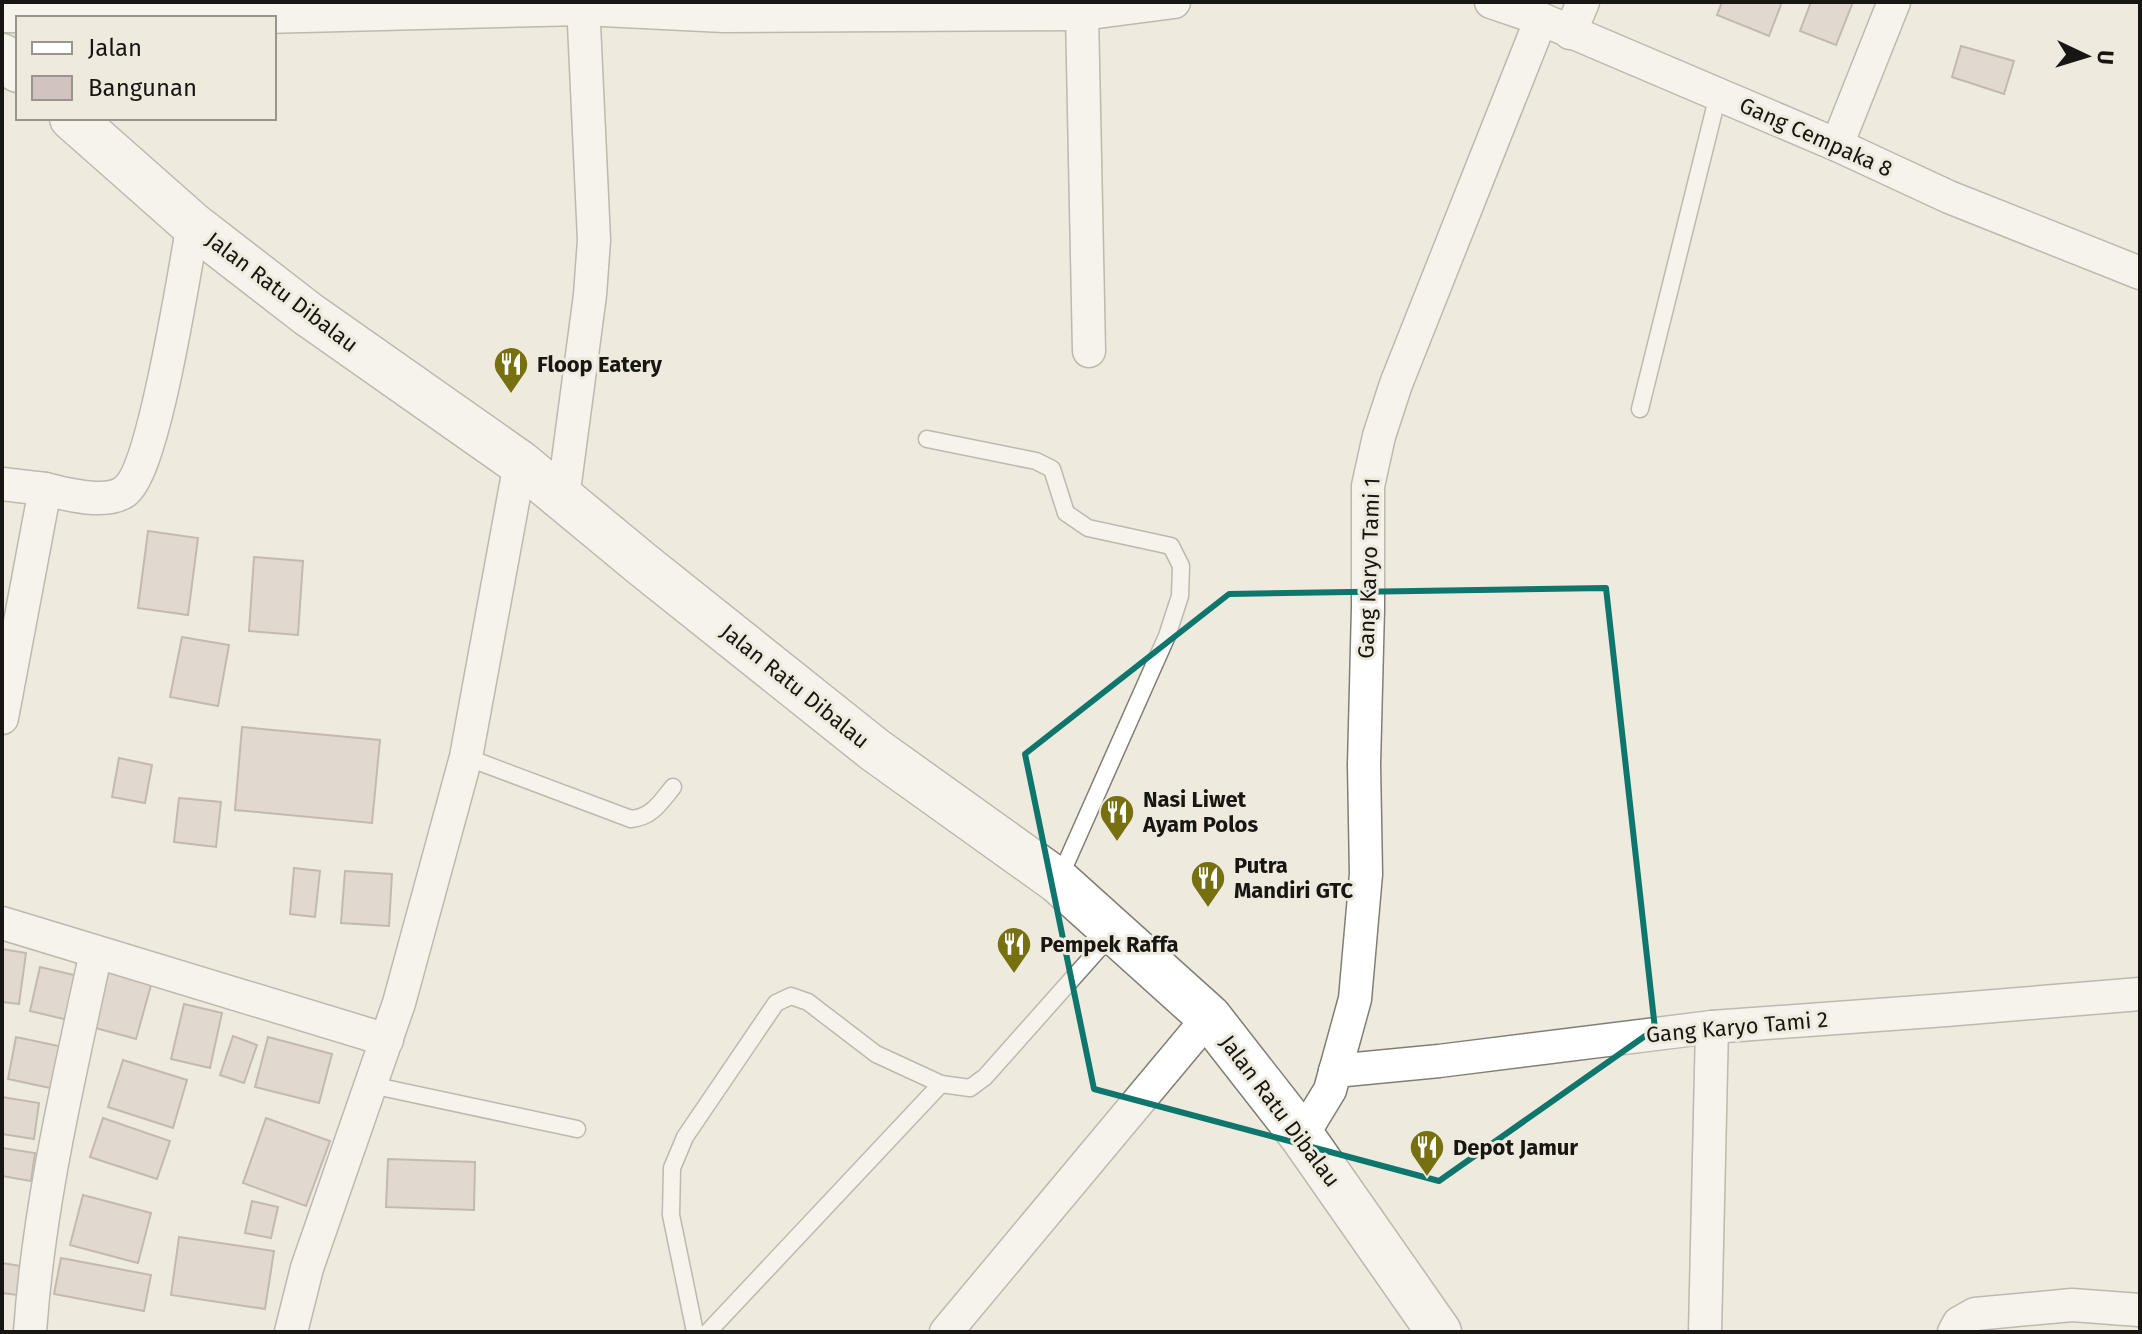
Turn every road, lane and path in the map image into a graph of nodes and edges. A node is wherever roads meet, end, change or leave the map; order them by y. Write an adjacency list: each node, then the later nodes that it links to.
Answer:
1 (1174, 2): 6 (street)
2 (1491, 2): 8 (street, Gang Cempaka 8)
3 (1583, 2): 8 (street, Gang Karyo Tami 1)
4 (1894, 2): 11 (street)
5 (582, 5): 6 (street); 7 (street); 20 (street)
6 (1082, 14): 14 (street)
7 (276, 16)
8 (1556, 26): 9 (street, Gang Cempaka 8); 32 (street, Gang Karyo Tami 1)
9 (1718, 95): 11 (street, Gang Cempaka 8); 15 (lane)
10 (74, 120): 12 (main road, Jalan Ratu Dibalau)
11 (1837, 145): 13 (street, Gang Cempaka 8)
12 (193, 225): 17 (main road, Jalan Ratu Dibalau); 19 (street)
13 (2140, 273)
14 (1089, 351)
15 (1640, 409)
16 (927, 439): 24 (lane)
17 (520, 463): 20 (main road, Jalan Ratu Dibalau); 22 (street)
18 (2, 484): 19 (street)
19 (45, 489): 21 (street)
20 (563, 498): 24 (main road, Jalan Ratu Dibalau)
21 (2, 718)
22 (466, 757): 23 (lane); 31 (street)
23 (673, 787)
24 (1058, 881): 26 (main road, Jalan Ratu Dibalau)
25 (2, 923): 27 (street)
26 (1114, 932): 29 (main road, Jalan Ratu Dibalau); 33 (lane)
27 (96, 952): 31 (street); 38 (street)
28 (2140, 994): 30 (street, Gang Karyo Tami 2)
29 (1209, 1017): 36 (main road, Jalan Ratu Dibalau); 42 (street)
30 (1712, 1027): 32 (street, Gang Karyo Tami 2); 44 (street)
31 (387, 1040): 34 (street)
32 (1335, 1071): 36 (street, Gang Karyo Tami 1)
33 (941, 1084): 40 (lane); 41 (lane)
34 (371, 1085): 35 (lane); 39 (street)
35 (577, 1129)
36 (1302, 1136): 43 (main road, Jalan Ratu Dibalau)
37 (2140, 1309): 45 (street); 46 (street)
38 (30, 1332)
39 (291, 1332)
40 (695, 1332)
41 (708, 1332)
42 (946, 1332)
43 (1439, 1332)
44 (1705, 1332)
45 (1954, 1332)
46 (2132, 1332)

